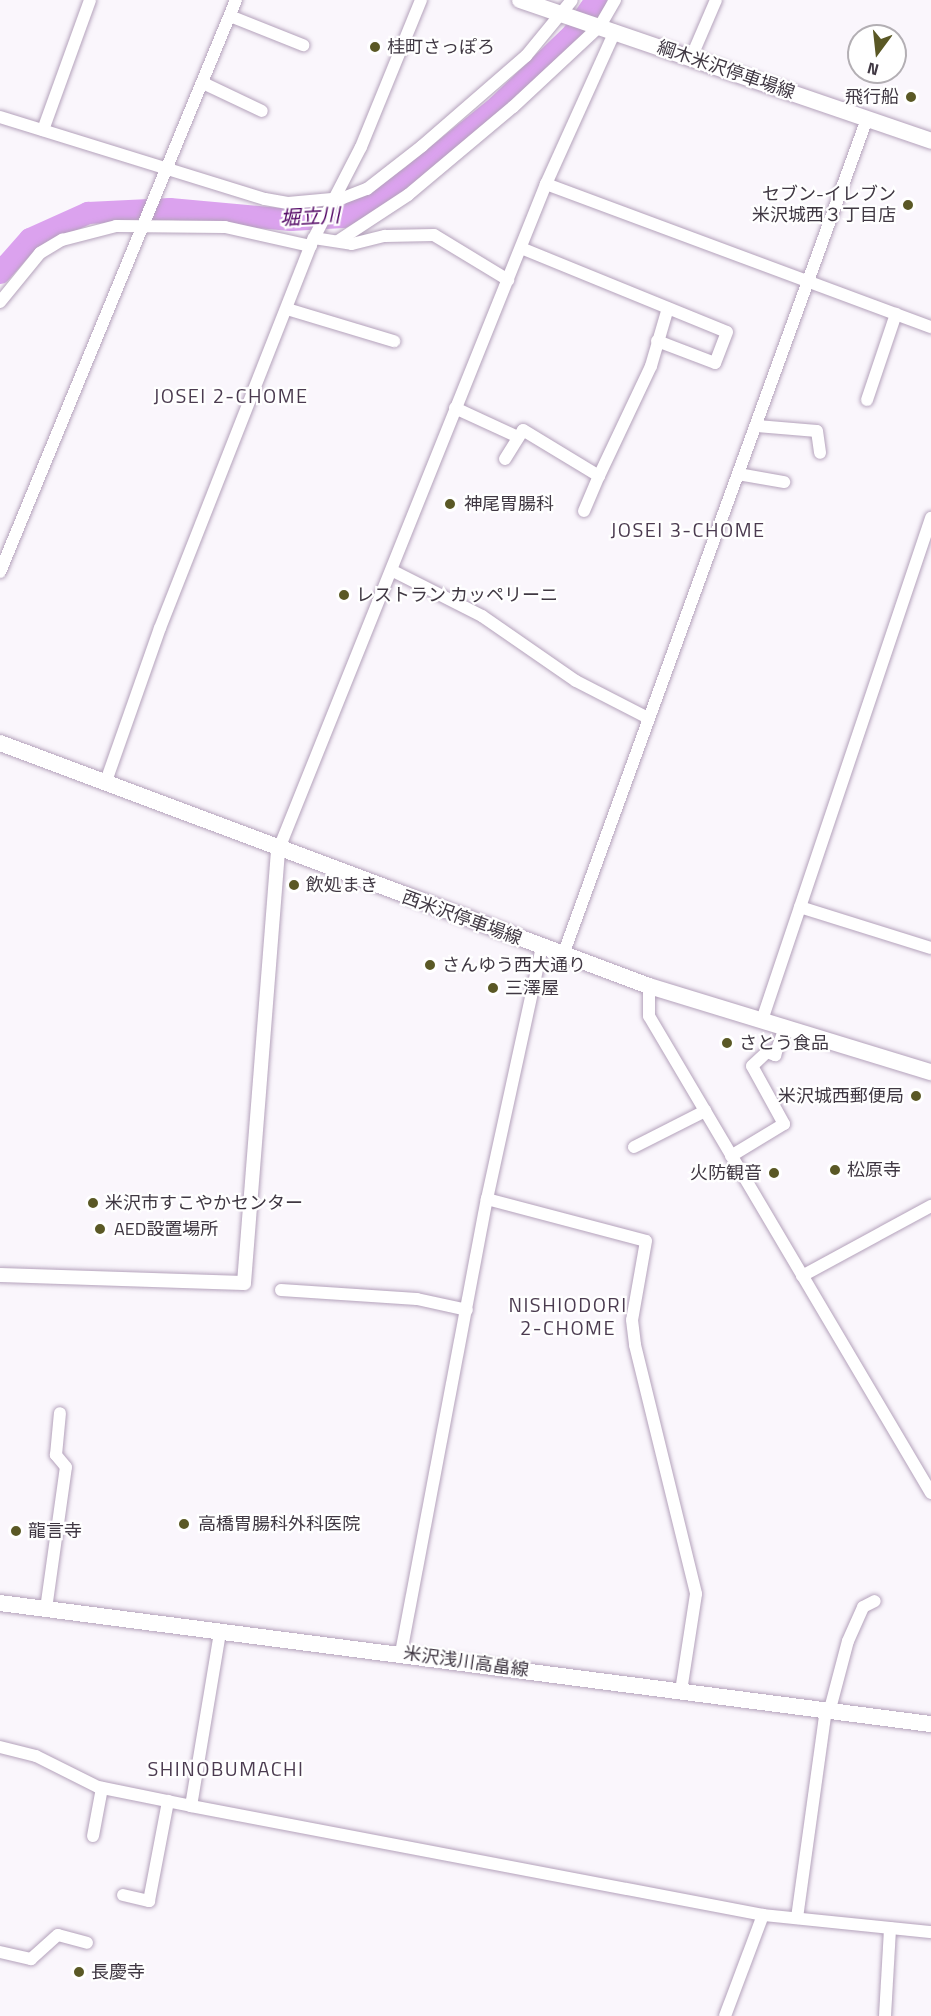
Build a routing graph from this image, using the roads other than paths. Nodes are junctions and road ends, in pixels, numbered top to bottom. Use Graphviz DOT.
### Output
graph roads {
  1 [pos="90,0"];
  2 [pos="236,0"];
  3 [pos="421,0"];
  4 [pos="520,0"];
  5 [pos="615,0"];
  6 [pos="716,0"];
  7 [pos="568,10"];
  8 [pos="230,16"];
  9 [pos="603,27"];
  10 [pos="303,45"];
  11 [pos="691,58"];
  12 [pos="203,83"];
  13 [pos="262,111"];
  14 [pos="0,117"];
  15 [pos="867,119"];
  16 [pos="43,130"];
  17 [pos="931,141"];
  18 [pos="165,168"];
  19 [pos="546,184"];
  20 [pos="332,198"];
  21 [pos="141,224"];
  22 [pos="314,239"];
  23 [pos="338,241"];
  24 [pos="521,248"];
  25 [pos="508,280"];
  26 [pos="807,283"];
  27 [pos="0,302"];
  28 [pos="668,308"];
  29 [pos="287,309"];
  30 [pos="896,314"];
  31 [pos="931,327"];
  32 [pos="394,341"];
  33 [pos="657,341"];
  34 [pos="867,400"];
  35 [pos="455,408"];
  36 [pos="757,426"];
  37 [pos="518,438"];
  38 [pos="820,453"];
  39 [pos="504,459"];
  40 [pos="738,474"];
  41 [pos="599,476"];
  42 [pos="783,482"];
  43 [pos="584,511"];
  44 [pos="930,524"];
  45 [pos="393,571"];
  46 [pos="0,572"];
  47 [pos="648,718"];
  48 [pos="0,743"];
  49 [pos="105,784"];
  50 [pos="278,851"];
  51 [pos="800,907"];
  52 [pos="542,947"];
  53 [pos="931,948"];
  54 [pos="563,955"];
  55 [pos="649,987"];
  56 [pos="762,1020"];
  57 [pos="785,1027"];
  58 [pos="931,1072"];
  59 [pos="705,1112"];
  60 [pos="634,1147"];
  61 [pos="731,1156"];
  62 [pos="487,1199"];
  63 [pos="931,1206"];
  64 [pos="0,1275"];
  65 [pos="802,1275"];
  66 [pos="280,1290"];
  67 [pos="467,1310"];
  68 [pos="60,1413"];
  69 [pos="931,1492"];
  70 [pos="875,1601"];
  71 [pos="0,1603"];
  72 [pos="46,1609"];
  73 [pos="220,1632"];
  74 [pos="401,1653"];
  75 [pos="681,1691"];
  76 [pos="828,1709"];
  77 [pos="931,1724"];
  78 [pos="0,1748"];
  79 [pos="102,1788"];
  80 [pos="168,1801"];
  81 [pos="191,1806"];
  82 [pos="93,1836"];
  83 [pos="123,1895"];
  84 [pos="763,1915"];
  85 [pos="797,1918"];
  86 [pos="890,1928"];
  87 [pos="931,1932"];
  88 [pos="87,1943"];
  89 [pos="0,1952"];
  90 [pos="726,2016"];
  91 [pos="885,2016"];
  1 -- 16 [label="street"];
  2 -- 8 [label="street"];
  3 -- 20 [label="street"];
  4 -- 7 [label="main road, 綱木米沢停車場線"];
  5 -- 9 [label="street"];
  6 -- 11 [label="street"];
  7 -- 9 [label="main road, 綱木米沢停車場線"];
  7 -- 20 [label="street"];
  8 -- 10 [label="street"];
  8 -- 12 [label="street"];
  9 -- 11 [label="main road, 綱木米沢停車場線"];
  9 -- 19 [label="street"];
  9 -- 23 [label="street"];
  11 -- 15 [label="main road, 綱木米沢停車場線"];
  12 -- 13 [label="street"];
  12 -- 18 [label="street"];
  14 -- 16 [label="street"];
  15 -- 17 [label="main road, 綱木米沢停車場線"];
  15 -- 26 [label="street"];
  16 -- 18 [label="street"];
  18 -- 20 [label="street"];
  18 -- 21 [label="street"];
  19 -- 24 [label="street"];
  19 -- 26 [label="street"];
  20 -- 22 [label="street"];
  21 -- 22 [label="street"];
  21 -- 27 [label="street"];
  21 -- 46 [label="street"];
  22 -- 23 [label="street"];
  22 -- 29 [label="street"];
  23 -- 25 [label="street"];
  24 -- 25 [label="street"];
  24 -- 28 [label="street"];
  25 -- 35 [label="street"];
  26 -- 30 [label="street"];
  26 -- 36 [label="street"];
  28 -- 33 [label="street"];
  28 -- 33 [label="street"];
  29 -- 32 [label="street"];
  29 -- 49 [label="street"];
  30 -- 31 [label="street"];
  30 -- 34 [label="street"];
  33 -- 41 [label="street"];
  35 -- 37 [label="street"];
  35 -- 45 [label="street"];
  36 -- 38 [label="street"];
  36 -- 40 [label="street"];
  37 -- 39 [label="street"];
  37 -- 41 [label="street"];
  40 -- 42 [label="street"];
  40 -- 47 [label="street"];
  41 -- 43 [label="street"];
  44 -- 51 [label="street"];
  45 -- 47 [label="street"];
  45 -- 50 [label="street"];
  47 -- 54 [label="street"];
  48 -- 49 [label="main road, 西米沢停車場線"];
  49 -- 50 [label="main road, 西米沢停車場線"];
  50 -- 52 [label="main road, 西米沢停車場線"];
  50 -- 64 [label="street"];
  51 -- 53 [label="street"];
  51 -- 56 [label="street"];
  52 -- 54 [label="main road, 西米沢停車場線"];
  52 -- 62 [label="street"];
  54 -- 55 [label="main road, 西米沢停車場線"];
  55 -- 56 [label="main road, 西米沢停車場線"];
  55 -- 59 [label="street"];
  56 -- 57 [label="main road, 西米沢停車場線"];
  57 -- 58 [label="main road, 西米沢停車場線"];
  57 -- 61 [label="street"];
  59 -- 60 [label="street"];
  59 -- 61 [label="street"];
  61 -- 65 [label="street"];
  62 -- 67 [label="street"];
  62 -- 75 [label="street"];
  63 -- 65 [label="street"];
  65 -- 69 [label="street"];
  66 -- 67 [label="street"];
  67 -- 74 [label="street"];
  68 -- 72 [label="street"];
  70 -- 76 [label="street"];
  71 -- 72 [label="main road, 米沢浅川高畠線"];
  72 -- 73 [label="main road, 米沢浅川高畠線"];
  73 -- 74 [label="main road, 米沢浅川高畠線"];
  73 -- 81 [label="street"];
  74 -- 75 [label="main road, 米沢浅川高畠線"];
  75 -- 76 [label="main road, 米沢浅川高畠線"];
  76 -- 77 [label="main road, 米沢浅川高畠線"];
  76 -- 85 [label="street"];
  78 -- 79 [label="street"];
  79 -- 80 [label="street"];
  79 -- 82 [label="street"];
  80 -- 81 [label="street"];
  80 -- 83 [label="street"];
  81 -- 84 [label="street"];
  84 -- 85 [label="street"];
  84 -- 90 [label="street"];
  85 -- 86 [label="street"];
  86 -- 87 [label="street"];
  86 -- 91 [label="street"];
  88 -- 89 [label="street"];
}
